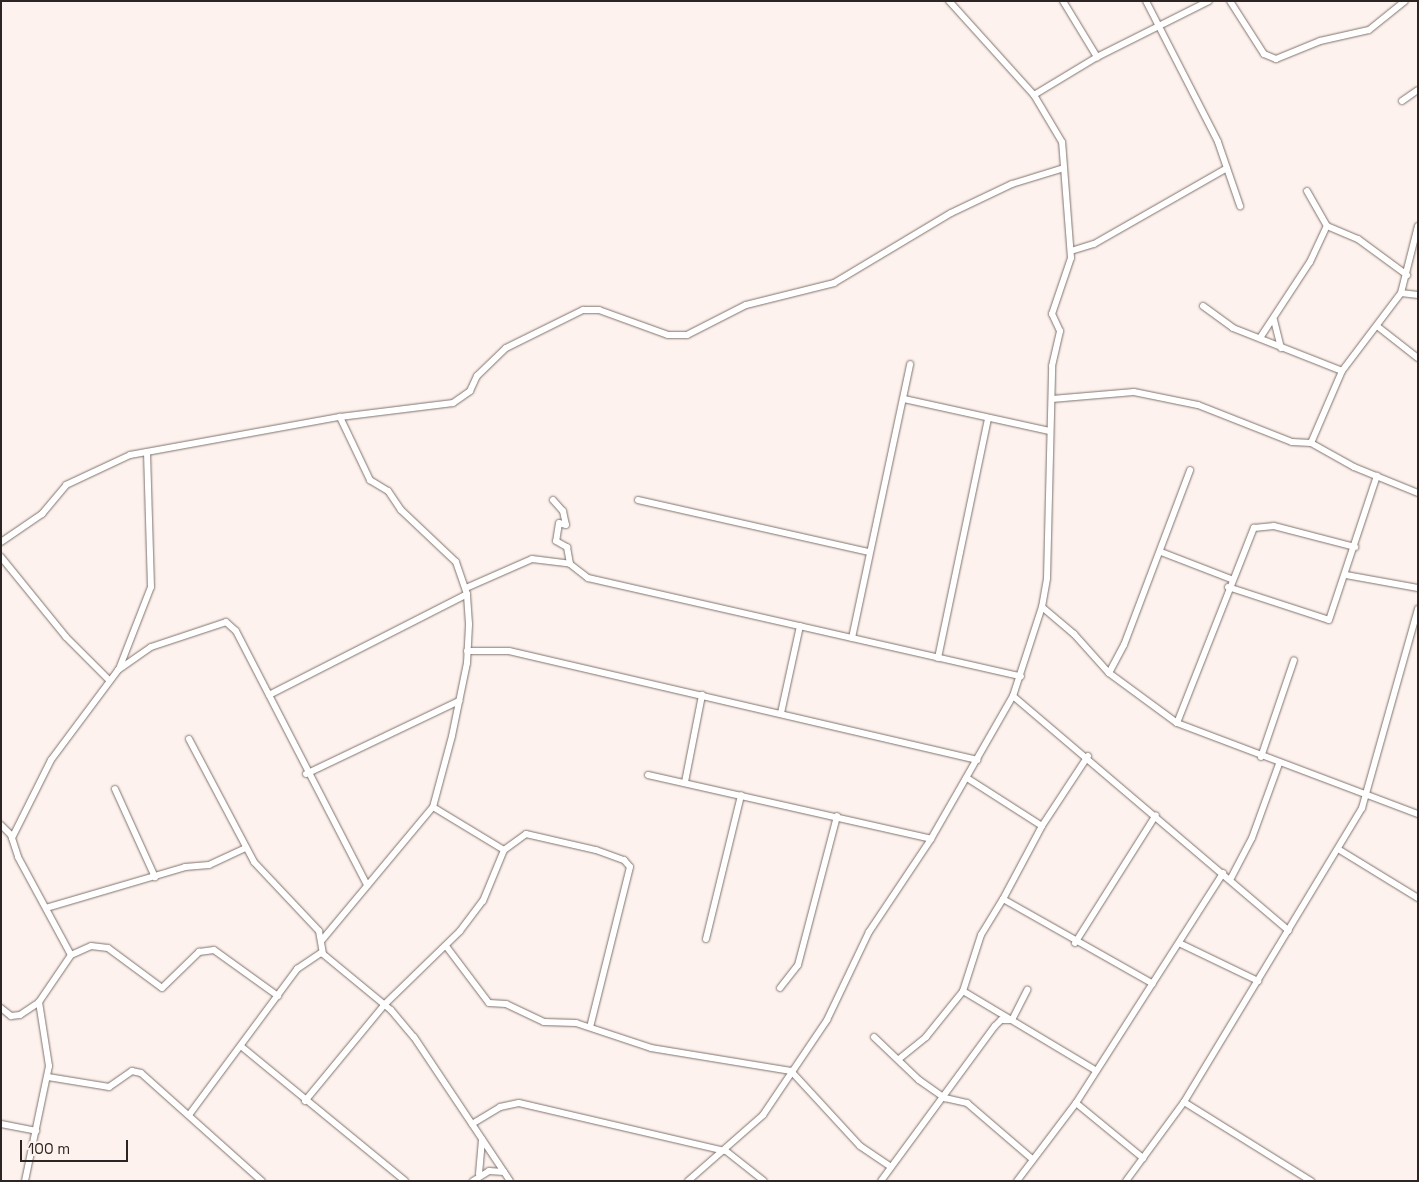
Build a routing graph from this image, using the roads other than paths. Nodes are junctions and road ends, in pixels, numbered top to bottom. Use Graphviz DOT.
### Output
graph roads {
  1 [pos="949,1"];
  2 [pos="1063,1"];
  3 [pos="1146,1"];
  4 [pos="1209,1"];
  5 [pos="1230,1"];
  6 [pos="1405,1"];
  7 [pos="1158,26"];
  8 [pos="1097,57"];
  9 [pos="1418,90"];
  10 [pos="1034,95"];
  11 [pos="1402,101"];
  12 [pos="1064,168"];
  13 [pos="1227,168"];
  14 [pos="1307,192"];
  15 [pos="1240,206"];
  16 [pos="1327,226"];
  17 [pos="1418,226"];
  18 [pos="1071,251"];
  19 [pos="1407,275"];
  20 [pos="1401,293"];
  21 [pos="1418,295"];
  22 [pos="1202,306"];
  23 [pos="1274,320"];
  24 [pos="1377,326"];
  25 [pos="1260,338"];
  26 [pos="1281,348"];
  27 [pos="1418,358"];
  28 [pos="910,364"];
  29 [pos="1342,371"];
  30 [pos="904,399"];
  31 [pos="1052,399"];
  32 [pos="340,417"];
  33 [pos="988,418"];
  34 [pos="1050,431"];
  35 [pos="1310,443"];
  36 [pos="147,452"];
  37 [pos="1190,470"];
  38 [pos="1377,476"];
  39 [pos="1418,493"];
  40 [pos="553,500"];
  41 [pos="638,500"];
  42 [pos="1,542"];
  43 [pos="1355,547"];
  44 [pos="868,552"];
  45 [pos="1161,552"];
  46 [pos="1,557"];
  47 [pos="570,564"];
  48 [pos="1346,575"];
  49 [pos="1231,579"];
  50 [pos="1228,587"];
  51 [pos="1418,588"];
  52 [pos="466,591"];
  53 [pos="1042,607"];
  54 [pos="1418,609"];
  55 [pos="800,626"];
  56 [pos="852,638"];
  57 [pos="467,651"];
  58 [pos="938,658"];
  59 [pos="1294,660"];
  60 [pos="118,670"];
  61 [pos="1109,673"];
  62 [pos="1021,676"];
  63 [pos="109,680"];
  64 [pos="270,695"];
  65 [pos="702,695"];
  66 [pos="1013,696"];
  67 [pos="459,701"];
  68 [pos="781,714"];
  69 [pos="1177,722"];
  70 [pos="188,739"];
  71 [pos="1088,756"];
  72 [pos="1260,757"];
  73 [pos="977,760"];
  74 [pos="1279,764"];
  75 [pos="306,774"];
  76 [pos="648,775"];
  77 [pos="967,778"];
  78 [pos="685,782"];
  79 [pos="115,789"];
  80 [pos="741,795"];
  81 [pos="1366,796"];
  82 [pos="432,807"];
  83 [pos="1418,814"];
  84 [pos="837,816"];
  85 [pos="1156,816"];
  86 [pos="1,825"];
  87 [pos="1042,826"];
  88 [pos="12,838"];
  89 [pos="931,839"];
  90 [pos="245,848"];
  91 [pos="1338,849"];
  92 [pos="504,850"];
  93 [pos="1223,873"];
  94 [pos="155,877"];
  95 [pos="1230,880"];
  96 [pos="367,885"];
  97 [pos="1418,898"];
  98 [pos="1003,899"];
  99 [pos="46,908"];
  100 [pos="1289,931"];
  101 [pos="706,939"];
  102 [pos="322,940"];
  103 [pos="1076,942"];
  104 [pos="1179,943"];
  105 [pos="446,946"];
  106 [pos="322,952"];
  107 [pos="71,955"];
  108 [pos="1258,981"];
  109 [pos="1153,984"];
  110 [pos="780,988"];
  111 [pos="1028,990"];
  112 [pos="963,991"];
  113 [pos="278,996"];
  114 [pos="39,1002"];
  115 [pos="384,1005"];
  116 [pos="1,1008"];
  117 [pos="1012,1020"];
  118 [pos="590,1027"];
  119 [pos="874,1037"];
  120 [pos="242,1047"];
  121 [pos="899,1059"];
  122 [pos="1094,1070"];
  123 [pos="791,1071"];
  124 [pos="48,1077"];
  125 [pos="945,1098"];
  126 [pos="305,1101"];
  127 [pos="1184,1102"];
  128 [pos="1076,1103"];
  129 [pos="189,1115"];
  130 [pos="1,1124"];
  131 [pos="472,1124"];
  132 [pos="36,1132"];
  133 [pos="482,1139"];
  134 [pos="726,1151"];
  135 [pos="1143,1158"];
  136 [pos="1032,1159"];
  137 [pos="891,1167"];
  138 [pos="504,1172"];
  139 [pos="479,1174"];
  140 [pos="25,1181"];
  141 [pos="262,1181"];
  142 [pos="405,1181"];
  143 [pos="473,1181"];
  144 [pos="510,1181"];
  145 [pos="688,1181"];
  146 [pos="764,1181"];
  147 [pos="880,1181"];
  148 [pos="1017,1181"];
  149 [pos="1126,1181"];
  150 [pos="1311,1181"];
  1 -- 10 [label="street"];
  2 -- 8 [label="street"];
  3 -- 7 [label="street"];
  4 -- 7 [label="street"];
  5 -- 6 [label="street"];
  7 -- 8 [label="street"];
  7 -- 13 [label="street"];
  8 -- 10 [label="street"];
  9 -- 11 [label="street"];
  10 -- 12 [label="street"];
  12 -- 18 [label="street"];
  12 -- 32 [label="street"];
  13 -- 15 [label="street"];
  13 -- 18 [label="street"];
  14 -- 16 [label="street"];
  16 -- 19 [label="street"];
  16 -- 23 [label="street"];
  17 -- 19 [label="street"];
  18 -- 31 [label="street"];
  19 -- 20 [label="street"];
  20 -- 21 [label="street"];
  20 -- 24 [label="street"];
  22 -- 25 [label="street"];
  23 -- 25 [label="street"];
  23 -- 26 [label="street"];
  24 -- 27 [label="street"];
  24 -- 29 [label="street"];
  25 -- 26 [label="street"];
  26 -- 29 [label="street"];
  28 -- 30 [label="street"];
  29 -- 35 [label="street"];
  30 -- 33 [label="street"];
  30 -- 44 [label="street"];
  31 -- 34 [label="street"];
  31 -- 35 [label="street"];
  32 -- 36 [label="street"];
  32 -- 52 [label="street"];
  33 -- 34 [label="street"];
  33 -- 58 [label="street"];
  34 -- 53 [label="street"];
  35 -- 38 [label="street"];
  36 -- 42 [label="street"];
  36 -- 60 [label="street"];
  37 -- 45 [label="street"];
  38 -- 39 [label="street"];
  38 -- 43 [label="street"];
  40 -- 47 [label="street"];
  41 -- 44 [label="street"];
  43 -- 48 [label="street"];
  43 -- 49 [label="street"];
  44 -- 56 [label="street"];
  45 -- 49 [label="street"];
  45 -- 61 [label="street"];
  46 -- 63 [label="street"];
  47 -- 52 [label="street"];
  47 -- 55 [label="street"];
  48 -- 50 [label="street"];
  48 -- 51 [label="street"];
  49 -- 50 [label="street"];
  50 -- 69 [label="street"];
  52 -- 57 [label="street"];
  52 -- 64 [label="street"];
  53 -- 61 [label="street"];
  53 -- 62 [label="street"];
  54 -- 81 [label="street"];
  55 -- 56 [label="street"];
  55 -- 68 [label="street"];
  56 -- 58 [label="street"];
  57 -- 65 [label="street"];
  57 -- 67 [label="street"];
  58 -- 62 [label="street"];
  59 -- 72 [label="street"];
  60 -- 63 [label="street"];
  60 -- 64 [label="street"];
  61 -- 69 [label="street"];
  62 -- 66 [label="street"];
  63 -- 88 [label="street"];
  64 -- 75 [label="street"];
  65 -- 68 [label="street"];
  65 -- 78 [label="street"];
  66 -- 71 [label="street"];
  66 -- 73 [label="street"];
  67 -- 75 [label="street"];
  67 -- 82 [label="street"];
  68 -- 73 [label="street"];
  69 -- 72 [label="street"];
  70 -- 90 [label="street"];
  71 -- 85 [label="street"];
  71 -- 87 [label="street"];
  72 -- 74 [label="street"];
  73 -- 77 [label="street"];
  74 -- 81 [label="street"];
  74 -- 95 [label="street"];
  75 -- 96 [label="street"];
  76 -- 78 [label="street"];
  77 -- 87 [label="street"];
  77 -- 89 [label="street"];
  78 -- 80 [label="street"];
  79 -- 94 [label="street"];
  80 -- 84 [label="street"];
  80 -- 101 [label="street"];
  81 -- 83 [label="street"];
  81 -- 91 [label="street"];
  82 -- 92 [label="street"];
  82 -- 96 [label="street"];
  84 -- 89 [label="street"];
  84 -- 110 [label="street"];
  85 -- 93 [label="street"];
  85 -- 103 [label="street"];
  86 -- 88 [label="street"];
  87 -- 98 [label="street"];
  88 -- 99 [label="street"];
  89 -- 123 [label="street"];
  90 -- 94 [label="street"];
  90 -- 102 [label="street"];
  91 -- 97 [label="street"];
  91 -- 100 [label="street"];
  92 -- 105 [label="street"];
  92 -- 118 [label="street"];
  93 -- 95 [label="street"];
  93 -- 104 [label="street"];
  94 -- 99 [label="street"];
  95 -- 100 [label="street"];
  96 -- 102 [label="street"];
  98 -- 103 [label="street"];
  98 -- 112 [label="street"];
  99 -- 107 [label="street"];
  100 -- 108 [label="street"];
  102 -- 106 [label="street"];
  103 -- 109 [label="street"];
  104 -- 108 [label="street"];
  104 -- 109 [label="street"];
  105 -- 115 [label="street"];
  105 -- 118 [label="street"];
  106 -- 113 [label="street"];
  106 -- 115 [label="street"];
  107 -- 113 [label="street"];
  107 -- 114 [label="street"];
  108 -- 127 [label="street"];
  109 -- 122 [label="street"];
  111 -- 117 [label="street"];
  112 -- 117 [label="street"];
  112 -- 121 [label="street"];
  113 -- 120 [label="street"];
  114 -- 116 [label="street"];
  114 -- 124 [label="street"];
  115 -- 126 [label="street"];
  115 -- 131 [label="street"];
  117 -- 122 [label="street"];
  117 -- 125 [label="street"];
  118 -- 123 [label="street"];
  119 -- 121 [label="street"];
  120 -- 126 [label="street"];
  120 -- 129 [label="street"];
  121 -- 125 [label="street"];
  122 -- 128 [label="street"];
  123 -- 134 [label="street"];
  123 -- 137 [label="street"];
  124 -- 129 [label="street"];
  124 -- 132 [label="street"];
  125 -- 136 [label="street"];
  125 -- 137 [label="street"];
  126 -- 142 [label="street"];
  127 -- 135 [label="street"];
  127 -- 150 [label="street"];
  128 -- 135 [label="street"];
  128 -- 136 [label="street"];
  129 -- 141 [label="street"];
  130 -- 132 [label="street"];
  131 -- 133 [label="street"];
  131 -- 134 [label="street"];
  132 -- 140 [label="street"];
  133 -- 138 [label="street"];
  133 -- 139 [label="street"];
  134 -- 145 [label="street"];
  134 -- 146 [label="street"];
  135 -- 149 [label="street"];
  136 -- 148 [label="street"];
  137 -- 147 [label="street"];
  138 -- 139 [label="street"];
  138 -- 144 [label="street"];
  139 -- 143 [label="street"];
}
